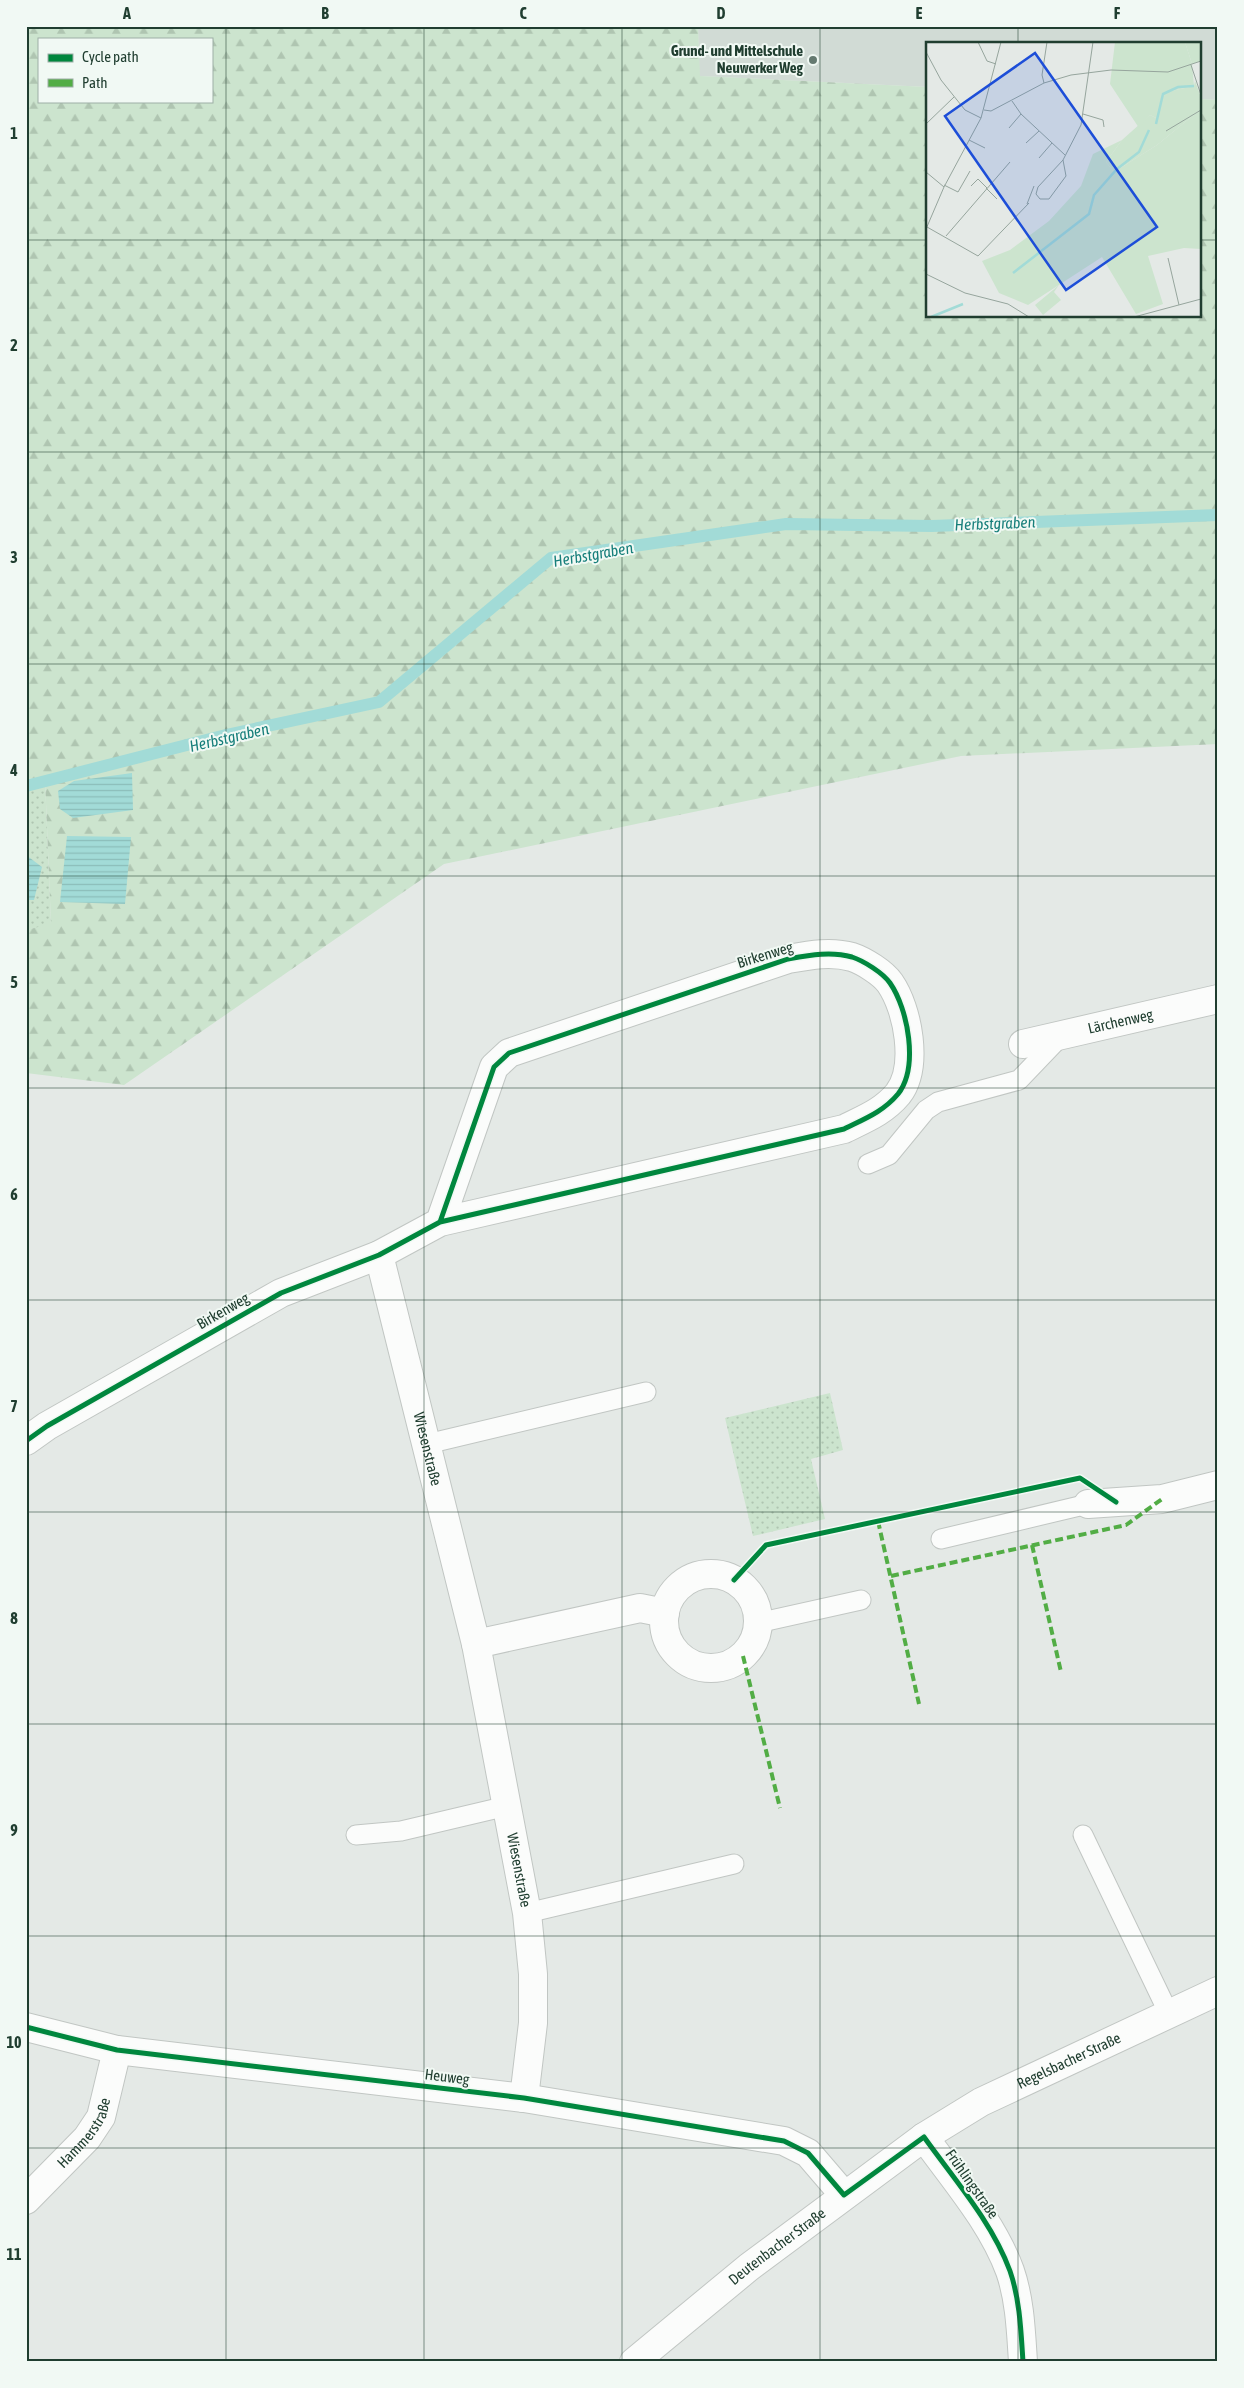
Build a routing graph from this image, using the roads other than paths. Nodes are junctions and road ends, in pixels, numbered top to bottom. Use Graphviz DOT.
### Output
graph roads {
  1 [pos="1218,999"];
  2 [pos="1064,1034"];
  3 [pos="1023,1044"];
  4 [pos="868,1164"];
  5 [pos="440,1222"];
  6 [pos="380,1255"];
  7 [pos="646,1392"];
  8 [pos="26,1441"];
  9 [pos="427,1444"];
  10 [pos="1218,1485"];
  11 [pos="1088,1504"];
  12 [pos="940,1539"];
  13 [pos="861,1600"];
  14 [pos="665,1614"];
  15 [pos="758,1623"];
  16 [pos="476,1644"];
  17 [pos="507,1806"];
  18 [pos="356,1835"];
  19 [pos="1083,1835"];
  20 [pos="734,1864"];
  21 [pos="528,1913"];
  22 [pos="1218,1991"];
  23 [pos="1169,2014"];
  24 [pos="26,2027"];
  25 [pos="117,2050"];
  26 [pos="524,2098"];
  27 [pos="924,2137"];
  28 [pos="844,2195"];
  29 [pos="26,2200"];
  30 [pos="634,2362"];
  31 [pos="1023,2362"];
  1 -- 2 [label="street, Lärchenweg"];
  2 -- 3 [label="street, Lärchenweg"];
  2 -- 4 [label="lane"];
  5 -- 5 [label="street, Birkenweg"];
  5 -- 6 [label="street, Birkenweg"];
  6 -- 8 [label="street, Birkenweg"];
  6 -- 9 [label="street, Wiesenstraße"];
  7 -- 9 [label="lane"];
  9 -- 16 [label="street, Wiesenstraße"];
  10 -- 11 [label="street"];
  11 -- 12 [label="lane"];
  13 -- 15 [label="lane"];
  14 -- 15 [label="street"];
  14 -- 15 [label="street"];
  14 -- 16 [label="street"];
  16 -- 17 [label="street, Wiesenstraße"];
  17 -- 18 [label="lane"];
  17 -- 21 [label="street, Wiesenstraße"];
  19 -- 23 [label="lane"];
  20 -- 21 [label="lane"];
  21 -- 26 [label="street, Wiesenstraße"];
  22 -- 23 [label="street, Regelsbacher Straße"];
  23 -- 27 [label="street, Regelsbacher Straße"];
  24 -- 25 [label="street, Heuweg"];
  25 -- 26 [label="street, Heuweg"];
  25 -- 29 [label="street, Hammerstraße"];
  26 -- 28 [label="street, Heuweg"];
  27 -- 28 [label="street, Deutenbacher Straße"];
  27 -- 31 [label="street, Frühlingstraße"];
  28 -- 30 [label="street, Deutenbacher Straße"];
}
